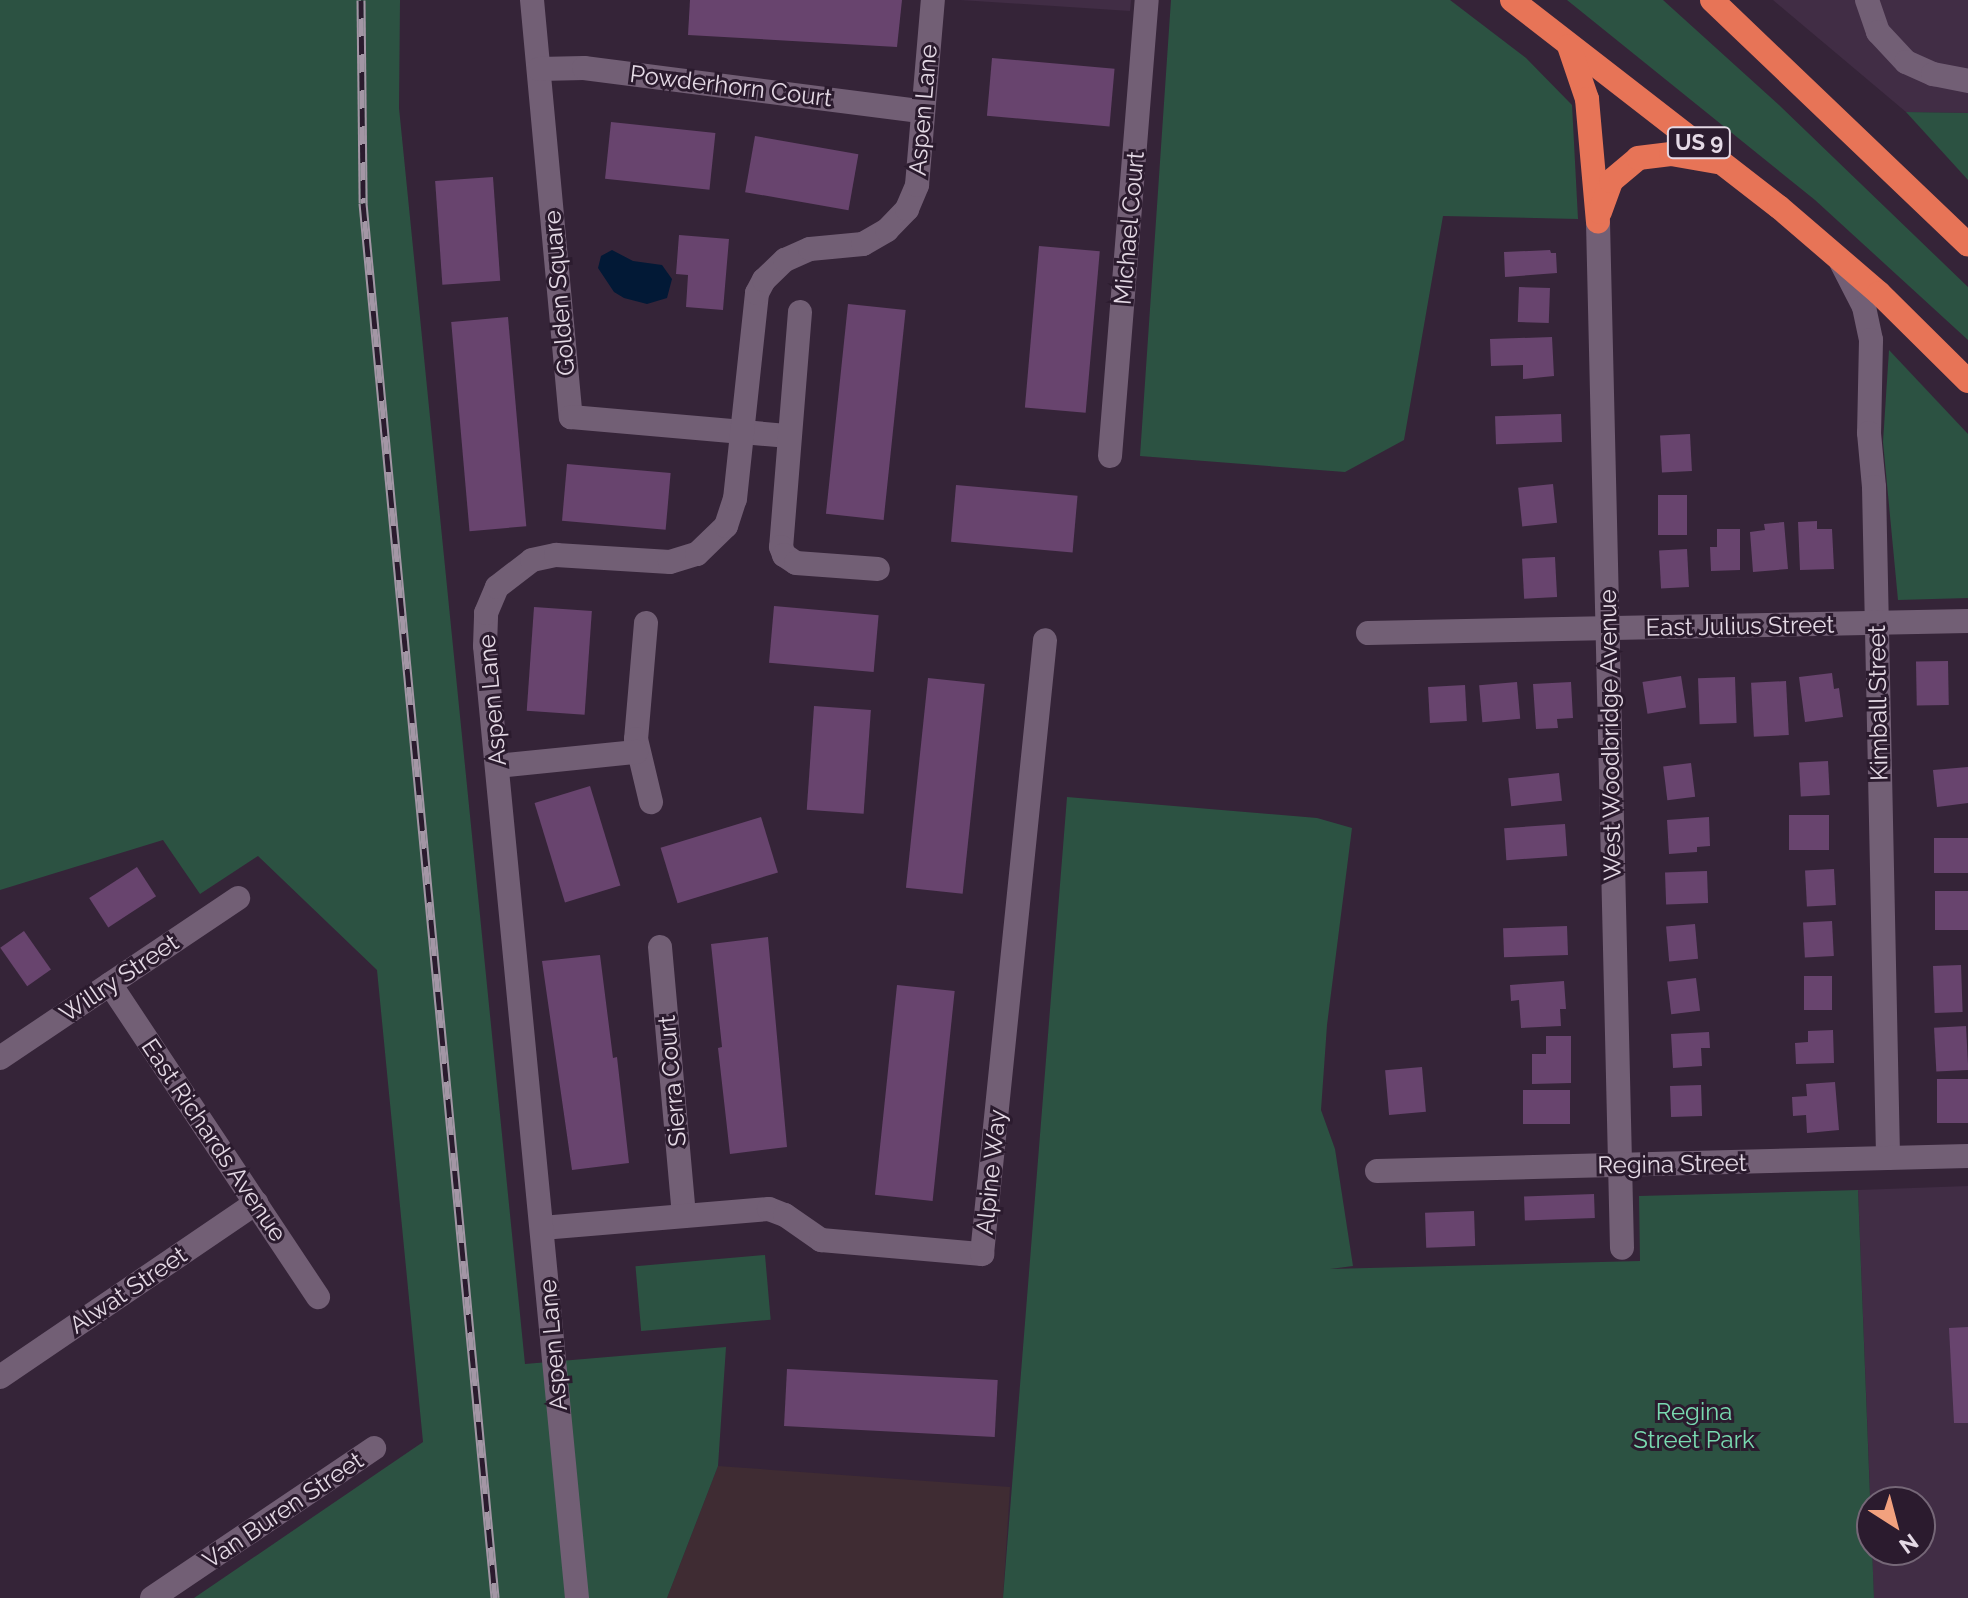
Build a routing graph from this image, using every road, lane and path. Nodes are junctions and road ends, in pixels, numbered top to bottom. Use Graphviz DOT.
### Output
graph roads {
  1 [pos="532,0"];
  2 [pos="933,0"];
  3 [pos="1147,0"];
  4 [pos="1512,0"];
  5 [pos="1712,0"];
  6 [pos="1867,0"];
  7 [pos="1569,46"];
  8 [pos="539,69"];
  9 [pos="1968,81"];
  10 [pos="922,111"];
  11 [pos="1726,164"];
  12 [pos="1598,222"];
  13 [pos="1968,245"];
  14 [pos="1838,256"];
  15 [pos="800,312"];
  16 [pos="1968,381"];
  17 [pos="741,431"];
  18 [pos="789,436"];
  19 [pos="1110,456"];
  20 [pos="878,569"];
  21 [pos="1968,621"];
  22 [pos="646,623"];
  23 [pos="1876,623"];
  24 [pos="1608,628"];
  25 [pos="1368,633"];
  26 [pos="1045,640"];
  27 [pos="636,752"];
  28 [pos="497,766"];
  29 [pos="651,802"];
  30 [pos="238,898"];
  31 [pos="660,947"];
  32 [pos="110,984"];
  33 [pos="0,1058"];
  34 [pos="1968,1156"];
  35 [pos="1888,1158"];
  36 [pos="1620,1165"];
  37 [pos="1377,1171"];
  38 [pos="256,1203"];
  39 [pos="684,1216"];
  40 [pos="542,1228"];
  41 [pos="1622,1248"];
  42 [pos="318,1297"];
  43 [pos="0,1377"];
  44 [pos="374,1448"];
  45 [pos="152,1598"];
  46 [pos="577,1598"];
  1 -- 8 [label="street, Golden Square"];
  2 -- 10 [label="street, Aspen Lane"];
  3 -- 19 [label="street, Michael Court"];
  4 -- 7 [label="highway, US 9"];
  5 -- 13 [label="highway"];
  6 -- 9 [label="street"];
  7 -- 11 [label="highway, US 9"];
  7 -- 12 [label="highway"];
  8 -- 10 [label="street, Powderhorn Court"];
  8 -- 17 [label="street, Golden Square"];
  10 -- 17 [label="street, Aspen Lane"];
  11 -- 12 [label="highway"];
  11 -- 14 [label="highway, US 9"];
  12 -- 24 [label="street, West Woodbridge Avenue"];
  14 -- 16 [label="highway, US 9"];
  14 -- 23 [label="street, Kimball Street"];
  15 -- 18 [label="street"];
  17 -- 18 [label="street"];
  17 -- 28 [label="street, Aspen Lane"];
  18 -- 20 [label="street"];
  21 -- 23 [label="street, East Julius Street"];
  22 -- 27 [label="street"];
  23 -- 24 [label="street, East Julius Street"];
  23 -- 35 [label="street, Kimball Street"];
  24 -- 25 [label="street, East Julius Street"];
  24 -- 36 [label="street, West Woodbridge Avenue"];
  26 -- 39 [label="street, Alpine Way"];
  27 -- 28 [label="street"];
  27 -- 29 [label="street"];
  28 -- 40 [label="street, Aspen Lane"];
  30 -- 32 [label="street, Willry Street"];
  31 -- 39 [label="street, Sierra Court"];
  32 -- 33 [label="street, Willry Street"];
  32 -- 38 [label="street, East Richards Avenue"];
  34 -- 35 [label="street, Regina Street"];
  35 -- 36 [label="street, Regina Street"];
  36 -- 37 [label="street, Regina Street"];
  36 -- 41 [label="street, West Woodbridge Avenue"];
  38 -- 42 [label="street, East Richards Avenue"];
  38 -- 43 [label="street, Alwat Street"];
  39 -- 40 [label="street, Alpine Way"];
  40 -- 46 [label="street, Aspen Lane"];
  44 -- 45 [label="street, Van Buren Street"];
}
